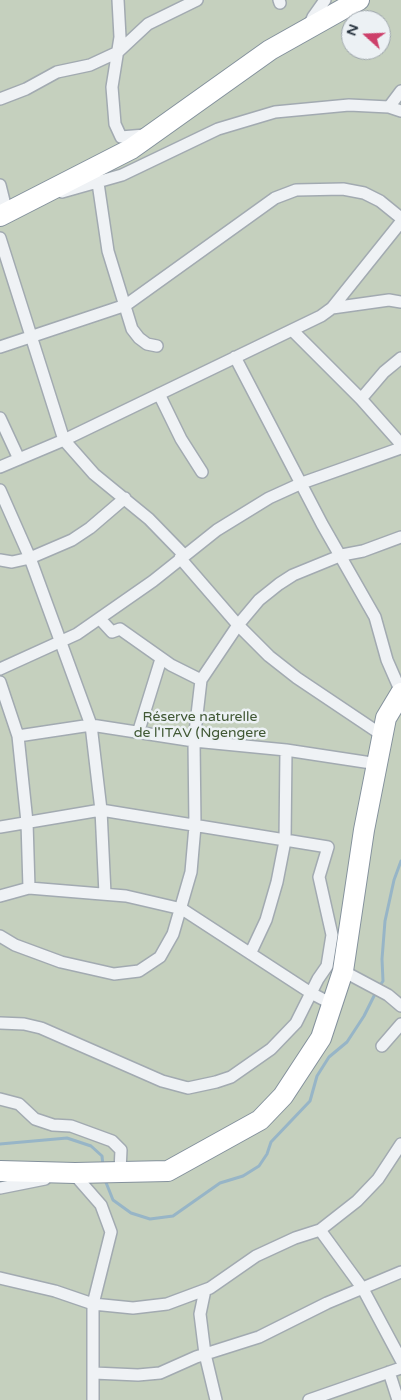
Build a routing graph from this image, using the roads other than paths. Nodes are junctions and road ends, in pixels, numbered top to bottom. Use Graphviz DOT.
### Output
graph roads {
  1 [pos="118,0"];
  2 [pos="197,0"];
  3 [pos="326,0"];
  4 [pos="359,0"];
  5 [pos="308,29"];
  6 [pos="118,52"];
  7 [pos="401,91"];
  8 [pos="0,99"];
  9 [pos="389,107"];
  10 [pos="401,111"];
  11 [pos="152,135"];
  12 [pos="98,183"];
  13 [pos="0,185"];
  14 [pos="34,199"];
  15 [pos="4,215"];
  16 [pos="401,218"];
  17 [pos="401,222"];
  18 [pos="0,238"];
  19 [pos="401,302"];
  20 [pos="126,304"];
  21 [pos="332,308"];
  22 [pos="292,330"];
  23 [pos="32,336"];
  24 [pos="157,346"];
  25 [pos="0,347"];
  26 [pos="235,357"];
  27 [pos="401,358"];
  28 [pos="159,394"];
  29 [pos="361,399"];
  30 [pos="0,418"];
  31 [pos="64,440"];
  32 [pos="401,446"];
  33 [pos="19,459"];
  34 [pos="0,467"];
  35 [pos="202,472"];
  36 [pos="302,483"];
  37 [pos="0,490"];
  38 [pos="125,498"];
  39 [pos="401,537"];
  40 [pos="342,555"];
  41 [pos="182,557"];
  42 [pos="30,558"];
  43 [pos="0,560"];
  44 [pos="100,619"];
  45 [pos="238,625"];
  46 [pos="61,642"];
  47 [pos="161,659"];
  48 [pos="0,669"];
  49 [pos="201,680"];
  50 [pos="0,682"];
  51 [pos="401,692"];
  52 [pos="90,725"];
  53 [pos="139,730"];
  54 [pos="382,735"];
  55 [pos="18,736"];
  56 [pos="194,741"];
  57 [pos="286,750"];
  58 [pos="378,764"];
  59 [pos="101,810"];
  60 [pos="26,822"];
  61 [pos="195,826"];
  62 [pos="0,827"];
  63 [pos="285,841"];
  64 [pos="29,888"];
  65 [pos="105,894"];
  66 [pos="0,896"];
  67 [pos="182,909"];
  68 [pos="0,936"];
  69 [pos="251,952"];
  70 [pos="343,971"];
  71 [pos="311,993"];
  72 [pos="332,1004"];
  73 [pos="401,1006"];
  74 [pos="0,1024"];
  75 [pos="401,1024"];
  76 [pos="382,1046"];
  77 [pos="0,1099"];
  78 [pos="399,1153"];
  79 [pos="0,1171"];
  80 [pos="117,1171"];
  81 [pos="81,1173"];
  82 [pos="0,1188"];
  83 [pos="320,1230"];
  84 [pos="401,1272"];
  85 [pos="0,1278"];
  86 [pos="363,1289"];
  87 [pos="205,1290"];
  88 [pos="93,1304"];
  89 [pos="205,1354"];
  90 [pos="401,1360"];
  91 [pos="401,1368"];
  92 [pos="388,1372"];
  93 [pos="94,1373"];
  94 [pos="93,1400"];
  95 [pos="216,1400"];
  96 [pos="310,1400"];
  97 [pos="398,1400"];
  1 -- 6 [label="street"];
  2 -- 6 [label="street"];
  3 -- 5 [label="street"];
  4 -- 5 [label="highway"];
  5 -- 11 [label="highway"];
  6 -- 8 [label="street"];
  6 -- 11 [label="street"];
  7 -- 9 [label="street"];
  9 -- 10 [label="street"];
  9 -- 12 [label="street"];
  11 -- 14 [label="highway"];
  12 -- 14 [label="street"];
  12 -- 20 [label="street"];
  13 -- 15 [label="street"];
  14 -- 15 [label="highway"];
  16 -- 20 [label="street"];
  17 -- 21 [label="street"];
  18 -- 23 [label="street"];
  19 -- 21 [label="street"];
  20 -- 23 [label="street"];
  20 -- 24 [label="street"];
  21 -- 22 [label="street"];
  22 -- 26 [label="street"];
  22 -- 29 [label="street"];
  23 -- 25 [label="street"];
  23 -- 31 [label="street"];
  26 -- 28 [label="street"];
  26 -- 36 [label="street"];
  27 -- 29 [label="street"];
  28 -- 31 [label="street"];
  28 -- 35 [label="street"];
  29 -- 32 [label="street"];
  30 -- 33 [label="street"];
  31 -- 33 [label="street"];
  31 -- 38 [label="street"];
  32 -- 36 [label="street"];
  33 -- 34 [label="street"];
  36 -- 40 [label="street"];
  36 -- 41 [label="street"];
  37 -- 42 [label="street"];
  38 -- 41 [label="street"];
  38 -- 42 [label="street"];
  39 -- 40 [label="street"];
  40 -- 45 [label="street"];
  40 -- 51 [label="street"];
  41 -- 44 [label="street"];
  41 -- 45 [label="street"];
  42 -- 43 [label="street"];
  42 -- 46 [label="street"];
  44 -- 46 [label="street"];
  44 -- 47 [label="street"];
  45 -- 49 [label="street"];
  45 -- 54 [label="street"];
  46 -- 48 [label="street"];
  46 -- 52 [label="street"];
  47 -- 49 [label="street"];
  47 -- 53 [label="street"];
  49 -- 56 [label="street"];
  50 -- 55 [label="street"];
  51 -- 54 [label="highway"];
  52 -- 53 [label="street"];
  52 -- 55 [label="street"];
  52 -- 59 [label="street"];
  53 -- 56 [label="street"];
  54 -- 58 [label="highway"];
  55 -- 60 [label="street"];
  56 -- 57 [label="street"];
  56 -- 61 [label="street"];
  57 -- 58 [label="street"];
  57 -- 63 [label="street"];
  58 -- 70 [label="highway"];
  59 -- 60 [label="street"];
  59 -- 61 [label="street"];
  59 -- 65 [label="street"];
  60 -- 62 [label="street"];
  60 -- 64 [label="street"];
  61 -- 63 [label="street"];
  61 -- 67 [label="street"];
  63 -- 69 [label="street"];
  63 -- 71 [label="street"];
  64 -- 65 [label="street"];
  64 -- 66 [label="street"];
  65 -- 67 [label="street"];
  67 -- 68 [label="street"];
  67 -- 69 [label="street"];
  69 -- 71 [label="street"];
  70 -- 72 [label="highway"];
  70 -- 73 [label="street"];
  71 -- 72 [label="street"];
  71 -- 74 [label="street"];
  72 -- 80 [label="highway"];
  75 -- 76 [label="street"];
  77 -- 80 [label="street"];
  78 -- 83 [label="street"];
  79 -- 81 [label="highway"];
  80 -- 81 [label="highway"];
  81 -- 82 [label="street"];
  81 -- 88 [label="street"];
  83 -- 86 [label="street"];
  83 -- 87 [label="street"];
  84 -- 86 [label="street"];
  85 -- 88 [label="street"];
  86 -- 89 [label="street"];
  86 -- 90 [label="street"];
  87 -- 88 [label="street"];
  87 -- 89 [label="street"];
  88 -- 93 [label="street"];
  89 -- 93 [label="street"];
  89 -- 95 [label="street"];
  91 -- 92 [label="street"];
  92 -- 96 [label="street"];
  92 -- 97 [label="street"];
  93 -- 94 [label="street"];
}
